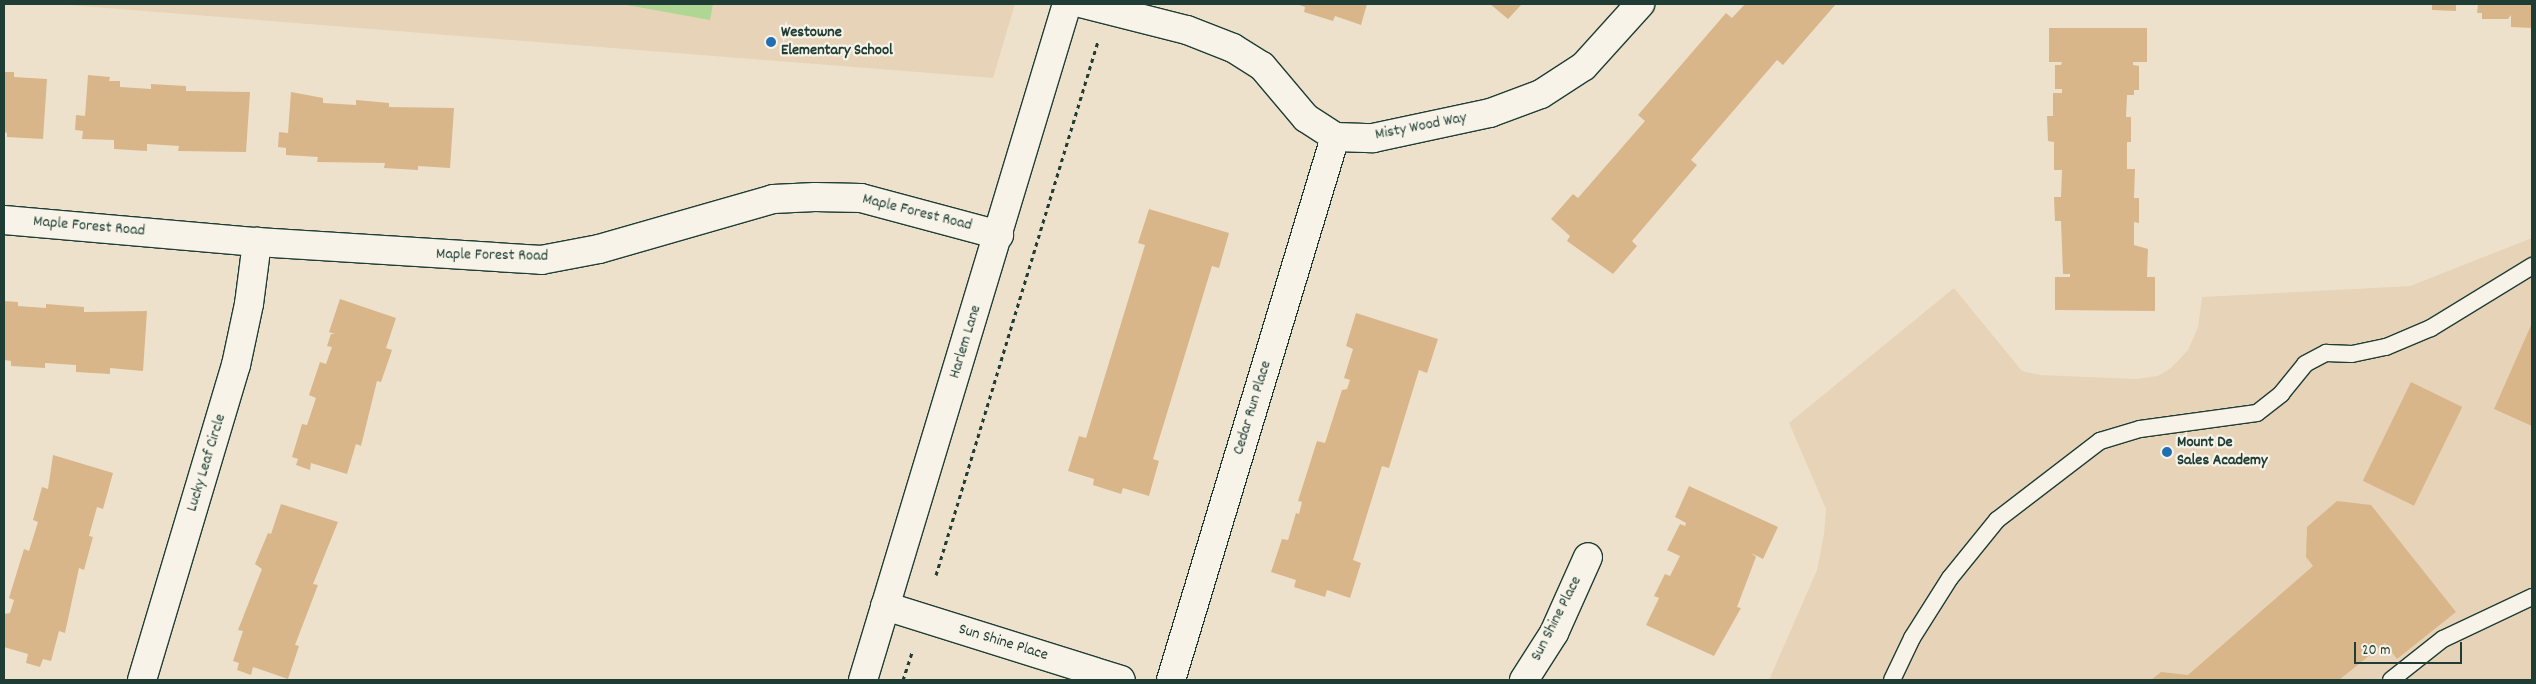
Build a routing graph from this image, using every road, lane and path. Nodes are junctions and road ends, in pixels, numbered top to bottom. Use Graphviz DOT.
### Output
graph roads {
  1 [pos="1067,4"];
  2 [pos="1084,4"];
  3 [pos="1640,4"];
  4 [pos="1098,41"];
  5 [pos="1335,137"];
  6 [pos="4,220"];
  7 [pos="999,235"];
  8 [pos="257,242"];
  9 [pos="2532,266"];
  10 [pos="1588,557"];
  11 [pos="936,575"];
  12 [pos="2532,597"];
  13 [pos="886,606"];
  14 [pos="912,652"];
  15 [pos="142,680"];
  16 [pos="863,680"];
  17 [pos="903,680"];
  18 [pos="1121,680"];
  19 [pos="1171,680"];
  20 [pos="1524,680"];
  21 [pos="1892,680"];
  22 [pos="2390,680"];
  1 -- 7 [label="street, Harlem Lane"];
  2 -- 5 [label="street"];
  3 -- 5 [label="street, Misty Wood Way"];
  4 -- 11 [label="path"];
  5 -- 19 [label="street, Cedar Run Place"];
  6 -- 8 [label="street, Maple Forest Road"];
  7 -- 8 [label="street, Maple Forest Road"];
  7 -- 13 [label="street, Harlem Lane"];
  8 -- 15 [label="street, Lucky Leaf Circle"];
  9 -- 21 [label="lane"];
  10 -- 20 [label="street, Sun Shine Place"];
  12 -- 22 [label="lane"];
  13 -- 16 [label="street, Harlem Lane"];
  13 -- 18 [label="street, Sun Shine Place"];
  14 -- 17 [label="path"];
}
